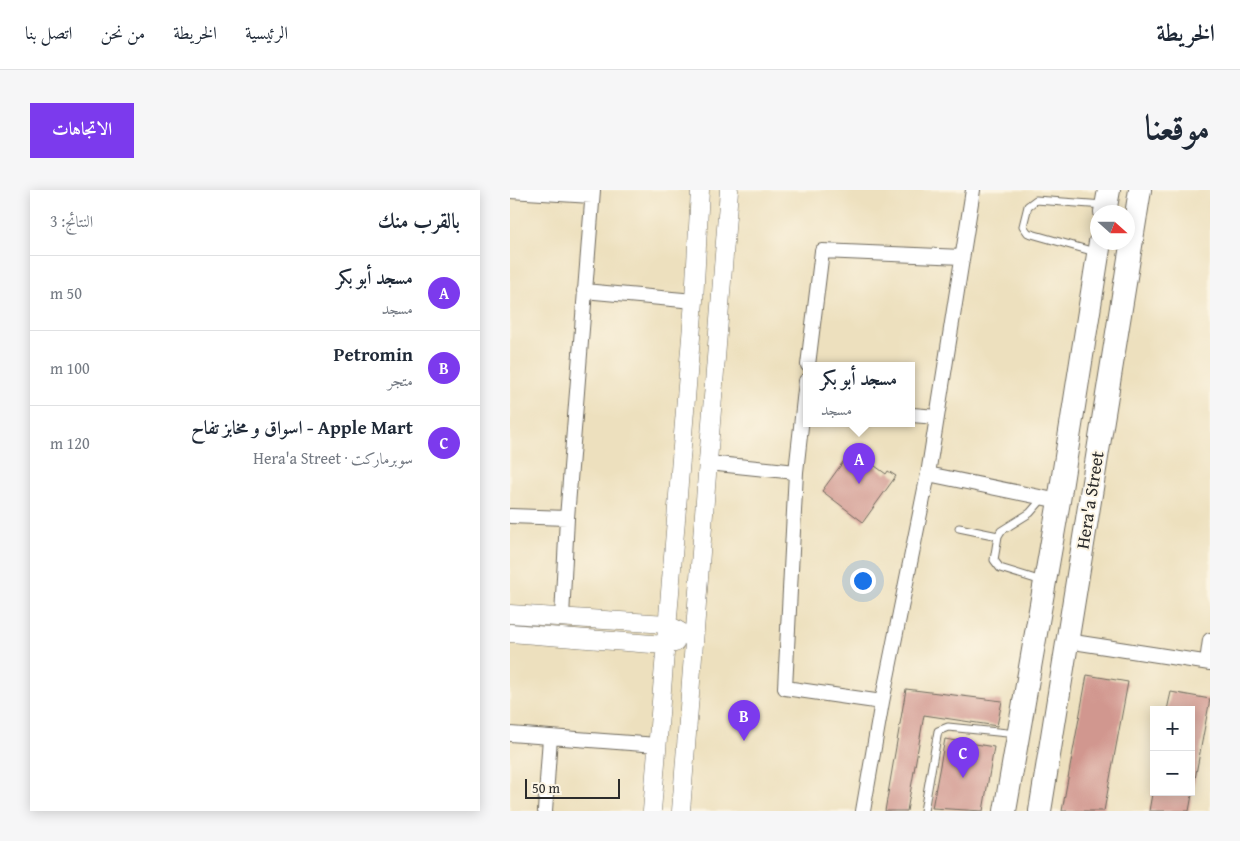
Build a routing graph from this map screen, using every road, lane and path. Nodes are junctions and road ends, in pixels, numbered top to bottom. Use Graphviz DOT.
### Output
graph roads {
  1 [pos="700,190"];
  2 [pos="730,190"];
  3 [pos="972,190"];
  4 [pos="1140,190"];
  5 [pos="510,191"];
  6 [pos="592,193"];
  7 [pos="1107,202"];
  8 [pos="1090,246"];
  9 [pos="1099,250"];
  10 [pos="962,257"];
  11 [pos="584,291"];
  12 [pos="694,301"];
  13 [pos="808,362"];
  14 [pos="803,408"];
  15 [pos="915,415"];
  16 [pos="937,417"];
  17 [pos="708,463"];
  18 [pos="796,472"];
  19 [pos="928,474"];
  20 [pos="1051,499"];
  21 [pos="510,516"];
  22 [pos="567,518"];
  23 [pos="958,528"];
  24 [pos="998,536"];
  25 [pos="1044,582"];
  26 [pos="510,614"];
  27 [pos="562,618"];
  28 [pos="667,624"];
  29 [pos="510,633"];
  30 [pos="693,639"];
  31 [pos="1210,640"];
  32 [pos="1068,641"];
  33 [pos="665,645"];
  34 [pos="1208,662"];
  35 [pos="882,702"];
  36 [pos="510,734"];
  37 [pos="1017,734"];
  38 [pos="550,737"];
  39 [pos="657,745"];
  40 [pos="545,811"];
  41 [pos="652,811"];
  42 [pos="681,811"];
  43 [pos="863,811"];
  44 [pos="924,811"];
  45 [pos="1005,811"];
  46 [pos="1040,811"];
  1 -- 12 [label="street"];
  2 -- 17 [label="street"];
  3 -- 10 [label="street"];
  4 -- 32 [label="main road, Hera'a Street"];
  5 -- 6 [label="street"];
  6 -- 11 [label="street"];
  7 -- 8 [label="lane"];
  9 -- 20 [label="main road, Hera'a Street"];
  10 -- 13 [label="street"];
  10 -- 16 [label="street"];
  11 -- 12 [label="street"];
  11 -- 22 [label="street"];
  12 -- 28 [label="street"];
  14 -- 18 [label="street"];
  15 -- 16 [label="street"];
  16 -- 19 [label="street"];
  17 -- 18 [label="street"];
  17 -- 30 [label="street"];
  18 -- 35 [label="street"];
  19 -- 20 [label="street"];
  19 -- 35 [label="street"];
  20 -- 24 [label="lane"];
  20 -- 25 [label="main road, Hera'a Street"];
  21 -- 22 [label="street"];
  22 -- 27 [label="street"];
  23 -- 24 [label="lane"];
  24 -- 25 [label="lane"];
  25 -- 37 [label="main road, Hera'a Street"];
  26 -- 27 [label="street"];
  27 -- 28 [label="street"];
  28 -- 30 [label="street"];
  28 -- 33 [label="street"];
  29 -- 33 [label="street"];
  30 -- 33 [label="street"];
  30 -- 42 [label="street"];
  31 -- 34 [label="street"];
  32 -- 34 [label="street"];
  32 -- 46 [label="main road, Hera'a Street"];
  33 -- 39 [label="street"];
  35 -- 43 [label="street"];
  36 -- 38 [label="street"];
  37 -- 44 [label="lane"];
  37 -- 45 [label="main road, Hera'a Street"];
  38 -- 39 [label="street"];
  38 -- 40 [label="street"];
  39 -- 41 [label="street"];
}
